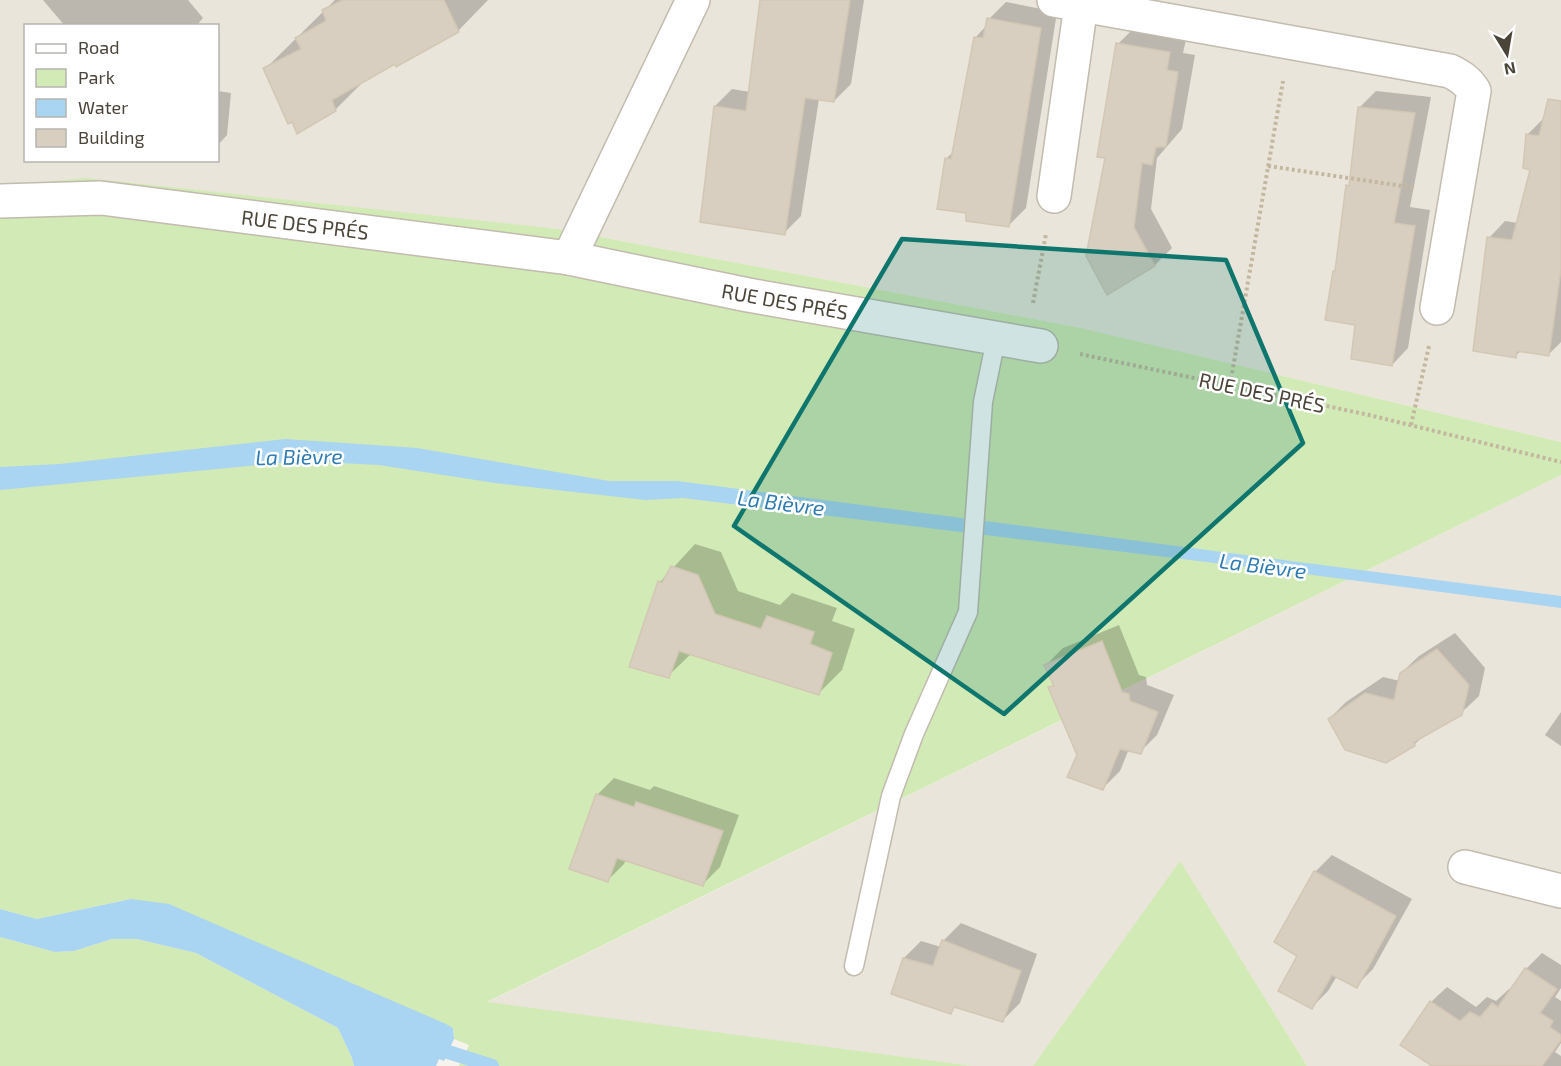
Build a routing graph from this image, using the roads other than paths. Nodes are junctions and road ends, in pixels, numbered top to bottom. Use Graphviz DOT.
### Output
graph roads {
  1 [pos="693,0"];
  2 [pos="1067,2"];
  3 [pos="1054,196"];
  4 [pos="0,201"];
  5 [pos="569,258"];
  6 [pos="1437,308"];
  7 [pos="1021,342"];
  8 [pos="1466,867"];
  9 [pos="1561,891"];
  10 [pos="854,966"];
  1 -- 5 [label="street"];
  2 -- 3 [label="street"];
  2 -- 6 [label="street"];
  4 -- 5 [label="street, RUE DES PRÉS"];
  5 -- 7 [label="street, RUE DES PRÉS"];
  7 -- 10 [label="lane"];
  8 -- 9 [label="street"];
}
